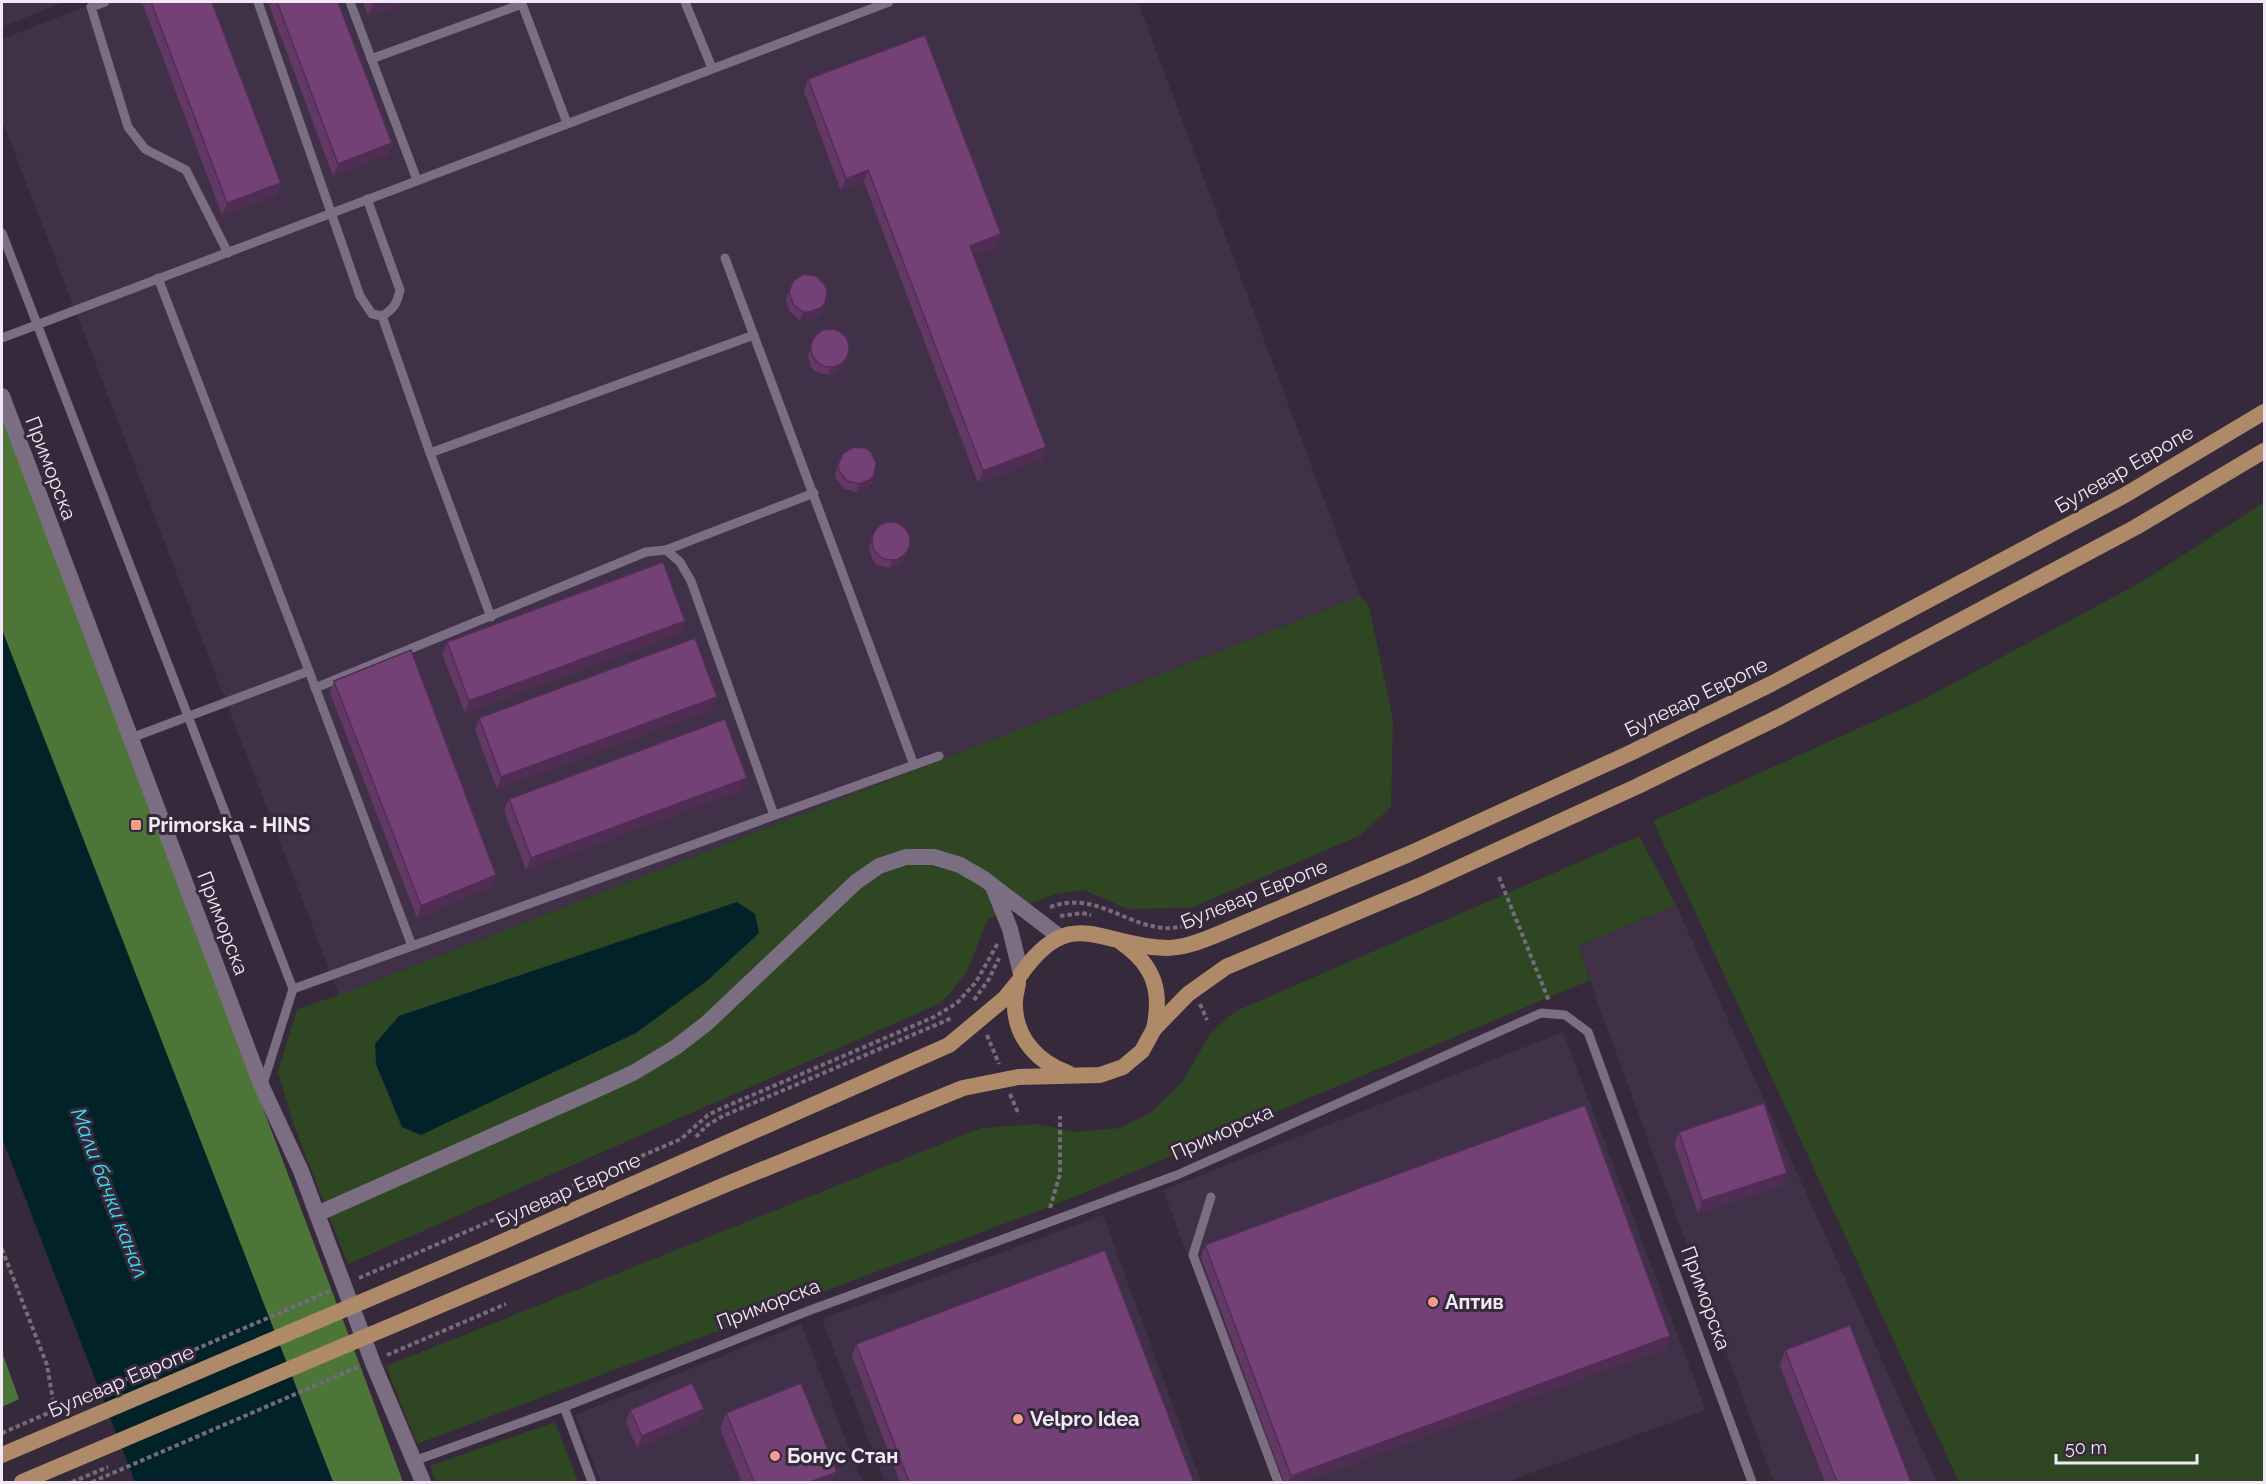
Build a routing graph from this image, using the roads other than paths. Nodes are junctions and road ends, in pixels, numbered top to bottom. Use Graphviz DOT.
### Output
graph roads {
  1 [pos="105,2"];
  2 [pos="258,2"];
  3 [pos="350,2"];
  4 [pos="685,2"];
  5 [pos="889,2"];
  6 [pos="371,59"];
  7 [pos="712,69"];
  8 [pos="567,123"];
  9 [pos="417,180"];
  10 [pos="367,199"];
  11 [pos="331,213"];
  12 [pos="2,233"];
  13 [pos="228,253"];
  14 [pos="725,258"];
  15 [pos="158,279"];
  16 [pos="382,316"];
  17 [pos="36,324"];
  18 [pos="754,335"];
  19 [pos="2,338"];
  20 [pos="2,396"];
  21 [pos="2265,412"];
  22 [pos="2265,451"];
  23 [pos="430,453"];
  24 [pos="814,493"];
  25 [pos="666,550"];
  26 [pos="491,617"];
  27 [pos="309,671"];
  28 [pos="315,688"];
  29 [pos="188,717"];
  30 [pos="131,738"];
  31 [pos="939,756"];
  32 [pos="914,765"];
  33 [pos="774,815"];
  34 [pos="993,888"];
  35 [pos="1060,937"];
  36 [pos="1119,941"];
  37 [pos="412,946"];
  38 [pos="1020,978"];
  39 [pos="293,989"];
  40 [pos="1154,1029"];
  41 [pos="1075,1076"];
  42 [pos="262,1087"];
  43 [pos="1211,1197"];
  44 [pos="317,1214"];
  45 [pos="564,1407"];
  46 [pos="2,1455"];
  47 [pos="414,1461"];
  48 [pos="22,1482"];
  49 [pos="423,1482"];
  50 [pos="592,1482"];
  51 [pos="1278,1482"];
  52 [pos="1752,1482"];
  1 -- 13 [label="lane"];
  2 -- 11 [label="lane"];
  3 -- 6 [label="lane"];
  4 -- 7 [label="lane"];
  5 -- 7 [label="lane"];
  6 -- 8 [label="lane"];
  6 -- 9 [label="lane"];
  7 -- 8 [label="lane"];
  8 -- 9 [label="lane"];
  9 -- 10 [label="lane"];
  10 -- 11 [label="lane"];
  10 -- 16 [label="lane"];
  11 -- 13 [label="lane"];
  11 -- 16 [label="lane"];
  12 -- 17 [label="lane"];
  13 -- 15 [label="lane"];
  14 -- 18 [label="lane"];
  15 -- 17 [label="lane"];
  15 -- 27 [label="lane"];
  16 -- 23 [label="lane"];
  17 -- 19 [label="lane"];
  17 -- 29 [label="lane"];
  18 -- 23 [label="lane"];
  18 -- 24 [label="lane"];
  20 -- 30 [label="street, Приморска"];
  21 -- 36 [label="main road, Булевар Европе"];
  22 -- 40 [label="main road, Булевар Европе"];
  23 -- 26 [label="lane"];
  24 -- 25 [label="lane"];
  24 -- 32 [label="lane"];
  25 -- 26 [label="lane"];
  25 -- 33 [label="lane"];
  26 -- 28 [label="lane"];
  27 -- 28 [label="lane"];
  27 -- 29 [label="lane"];
  28 -- 37 [label="lane"];
  29 -- 30 [label="lane"];
  29 -- 39 [label="lane"];
  30 -- 42 [label="street, Приморска"];
  31 -- 32 [label="lane"];
  32 -- 33 [label="lane"];
  33 -- 37 [label="lane"];
  34 -- 35 [label="street"];
  34 -- 38 [label="street"];
  34 -- 44 [label="street"];
  35 -- 36 [label="main road, Булевар Европе"];
  35 -- 38 [label="main road, Булевар Европе"];
  36 -- 40 [label="main road, Булевар Европе"];
  37 -- 39 [label="lane"];
  38 -- 41 [label="main road, Булевар Европе"];
  38 -- 46 [label="main road, Булевар Европе"];
  39 -- 42 [label="lane"];
  40 -- 41 [label="main road, Булевар Европе"];
  41 -- 48 [label="main road, Булевар Европе"];
  42 -- 44 [label="street, Приморска"];
  43 -- 51 [label="lane"];
  44 -- 47 [label="street, Приморска"];
  45 -- 47 [label="lane, Приморска"];
  45 -- 50 [label="lane"];
  45 -- 52 [label="lane, Приморска"];
  47 -- 49 [label="street, Приморска"];
}
